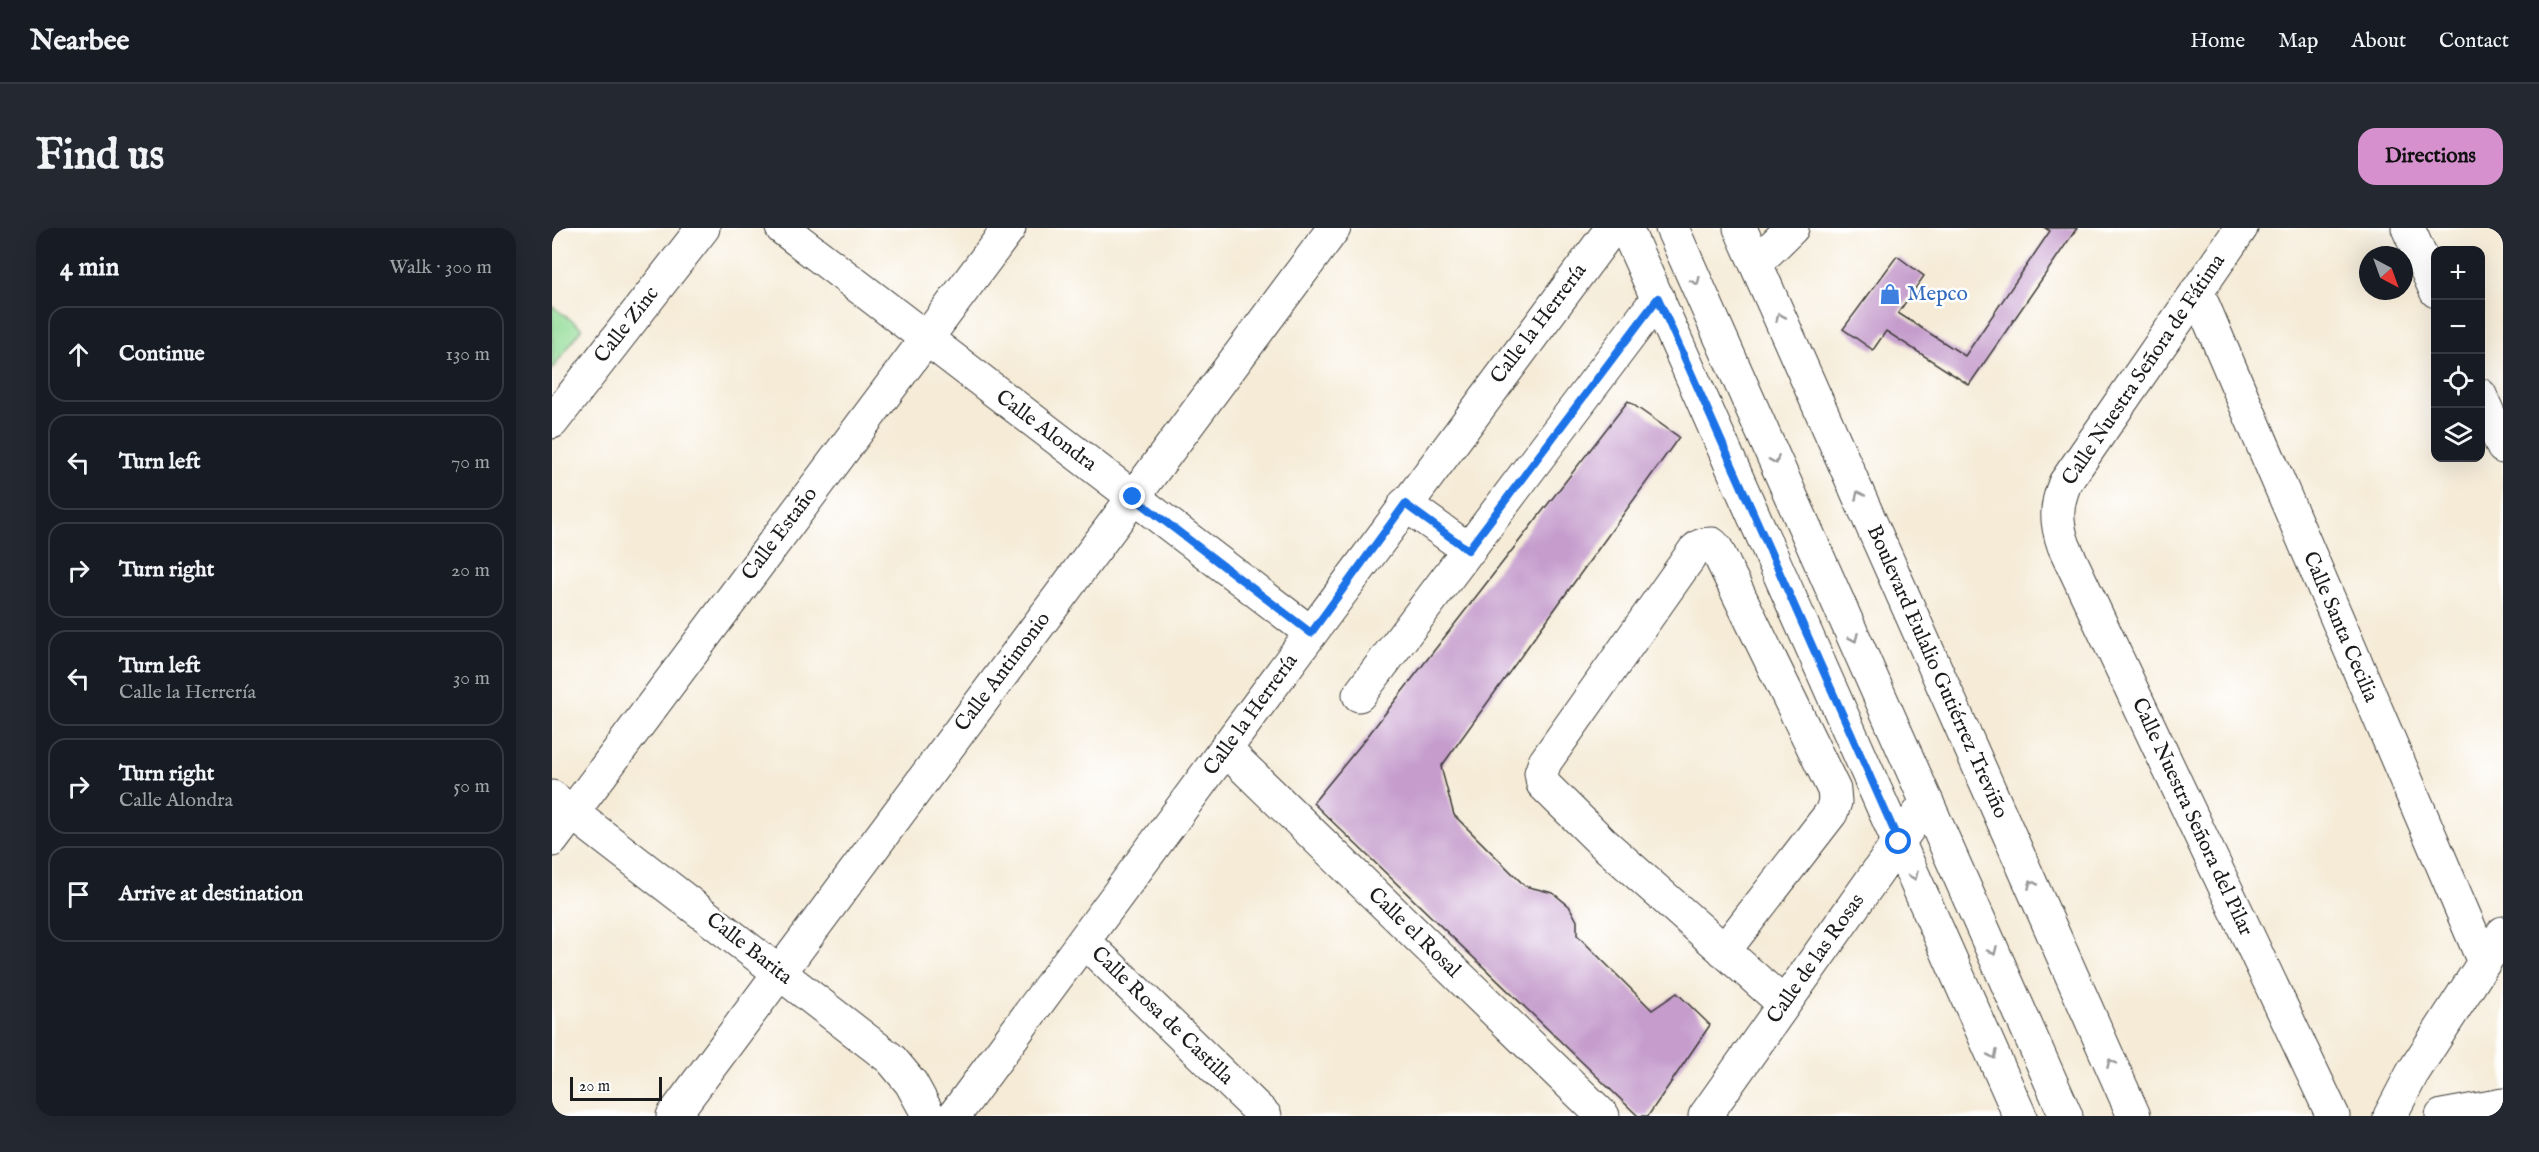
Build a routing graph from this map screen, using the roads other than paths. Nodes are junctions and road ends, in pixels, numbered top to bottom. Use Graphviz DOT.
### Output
graph roads {
  1 [pos="703,228"];
  2 [pos="782,228"];
  3 [pos="1009,228"];
  4 [pos="1334,228"];
  5 [pos="1612,228"];
  6 [pos="1626,228"];
  7 [pos="1672,228"];
  8 [pos="1740,228"];
  9 [pos="1792,228"];
  10 [pos="2241,228"];
  11 [pos="2408,228"];
  12 [pos="1756,263"];
  13 [pos="2431,280"];
  14 [pos="2198,291"];
  15 [pos="1658,298"];
  16 [pos="926,339"];
  17 [pos="2485,404"];
  18 [pos="552,422"];
  19 [pos="2503,447"];
  20 [pos="1133,497"];
  21 [pos="1405,504"];
  22 [pos="2056,515"];
  23 [pos="1468,550"];
  24 [pos="1789,593"];
  25 [pos="1311,633"];
  26 [pos="1758,634"];
  27 [pos="1359,694"];
  28 [pos="1226,750"];
  29 [pos="1927,802"];
  30 [pos="562,805"];
  31 [pos="552,840"];
  32 [pos="1899,842"];
  33 [pos="2503,933"];
  34 [pos="1084,941"];
  35 [pos="1724,951"];
  36 [pos="2484,962"];
  37 [pos="780,972"];
  38 [pos="1784,1004"];
  39 [pos="2503,1105"];
  40 [pos="673,1116"];
  41 [pos="928,1116"];
  42 [pos="954,1116"];
  43 [pos="1265,1116"];
  44 [pos="1603,1116"];
  45 [pos="1705,1116"];
  46 [pos="2020,1116"];
  47 [pos="2066,1116"];
  48 [pos="2134,1116"];
  49 [pos="2333,1116"];
  50 [pos="2390,1116"];
  51 [pos="2442,1116"];
  1 -- 18 [label="street, Calle Zinc"];
  2 -- 16 [label="street, Calle Alondra"];
  3 -- 16 [label="street, Calle Estaño"];
  4 -- 20 [label="street, Calle Antimonio"];
  5 -- 21 [label="street, Calle la Herrería"];
  6 -- 15 [label="street"];
  7 -- 29 [label="street, one-way"];
  8 -- 12 [label="street, Boulevard Eulalio Gutiérrez Treviño"];
  9 -- 12 [label="street"];
  10 -- 14 [label="street, Calle Nuestra Señora de Fátima"];
  11 -- 13 [label="street"];
  48 -- 12 [label="street, Boulevard Eulalio Gutiérrez Treviño, one-way"];
  14 -- 22 [label="street, Calle Nuestra Señora de Fátima"];
  14 -- 36 [label="street, Calle Santa Cecilia"];
  15 -- 23 [label="street"];
  15 -- 24 [label="street"];
  16 -- 20 [label="street, Calle Alondra"];
  16 -- 30 [label="street, Calle Estaño"];
  17 -- 19 [label="street"];
  20 -- 25 [label="street, Calle Alondra"];
  20 -- 37 [label="street, Calle Antimonio"];
  21 -- 23 [label="street"];
  21 -- 25 [label="street, Calle la Herrería"];
  22 -- 49 [label="street, Calle Nuestra Señora del Pilar"];
  23 -- 27 [label="street"];
  24 -- 26 [label="street"];
  24 -- 32 [label="street"];
  25 -- 28 [label="street, Calle la Herrería"];
  26 -- 35 [label="street"];
  26 -- 35 [label="street"];
  28 -- 34 [label="street, Calle la Herrería"];
  28 -- 44 [label="street, Calle el Rosal"];
  29 -- 32 [label="street, Calle de las Rosas"];
  29 -- 47 [label="street, one-way"];
  30 -- 31 [label="street, Calle Estaño"];
  30 -- 37 [label="street, Calle Barita"];
  32 -- 38 [label="street, Calle de las Rosas"];
  32 -- 46 [label="street, one-way"];
  33 -- 36 [label="street"];
  34 -- 42 [label="street, Calle la Herrería"];
  34 -- 43 [label="street, Calle Rosa de Castilla"];
  35 -- 38 [label="street"];
  36 -- 50 [label="street"];
  37 -- 40 [label="street, Calle Antimonio"];
  37 -- 41 [label="street, Calle Barita"];
  38 -- 45 [label="street, Calle de las Rosas"];
  39 -- 51 [label="street"];
}
